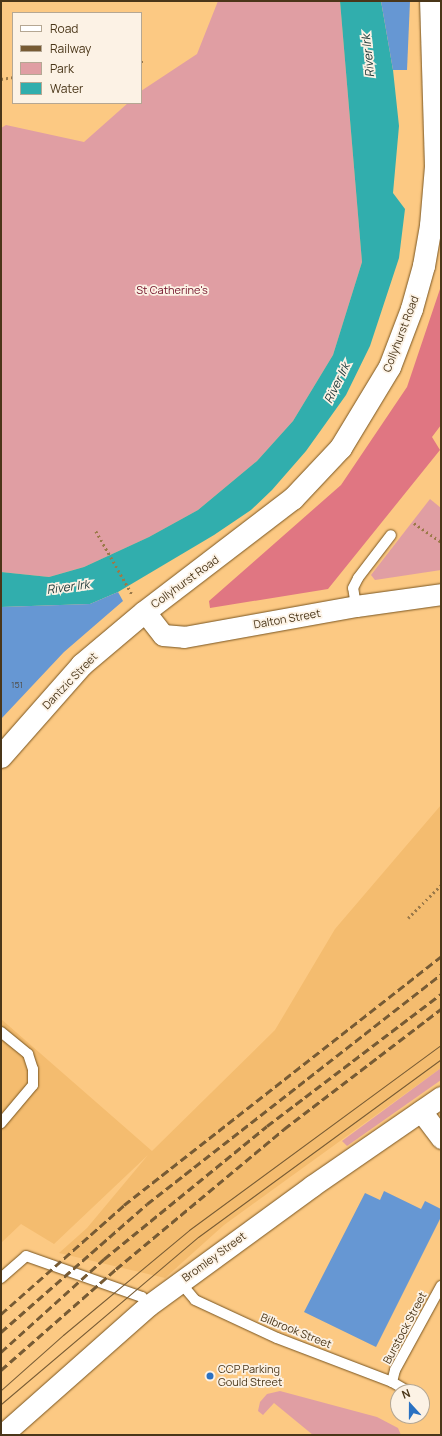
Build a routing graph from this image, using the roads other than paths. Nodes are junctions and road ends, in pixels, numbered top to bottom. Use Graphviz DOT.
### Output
graph roads {
  1 [pos="431,1"];
  2 [pos="391,535"];
  3 [pos="441,594"];
  4 [pos="356,606"];
  5 [pos="145,612"];
  6 [pos="1,757"];
  7 [pos="1,1032"];
  8 [pos="441,1097"];
  9 [pos="421,1111"];
  10 [pos="1,1123"];
  11 [pos="441,1138"];
  12 [pos="1,1278"];
  13 [pos="180,1282"];
  14 [pos="441,1286"];
  15 [pos="149,1305"];
  16 [pos="392,1382"];
  17 [pos="395,1384"];
  18 [pos="2,1435"];
  1 -- 5 [label="street, Collyhurst Road"];
  2 -- 4 [label="lane"];
  3 -- 4 [label="street, Dalton Street"];
  4 -- 5 [label="street, Dalton Street"];
  5 -- 6 [label="street, Dantzic Street"];
  7 -- 10 [label="lane"];
  8 -- 9 [label="street, Bromley Street"];
  9 -- 11 [label="street"];
  9 -- 13 [label="street, Bromley Street"];
  12 -- 15 [label="lane"];
  13 -- 15 [label="street, Bromley Street"];
  13 -- 16 [label="lane, Bilbrook Street"];
  14 -- 16 [label="lane, Burstock Street"];
  15 -- 18 [label="street, Bromley Street"];
  16 -- 17 [label="lane, Bilbrook Street"];
}
